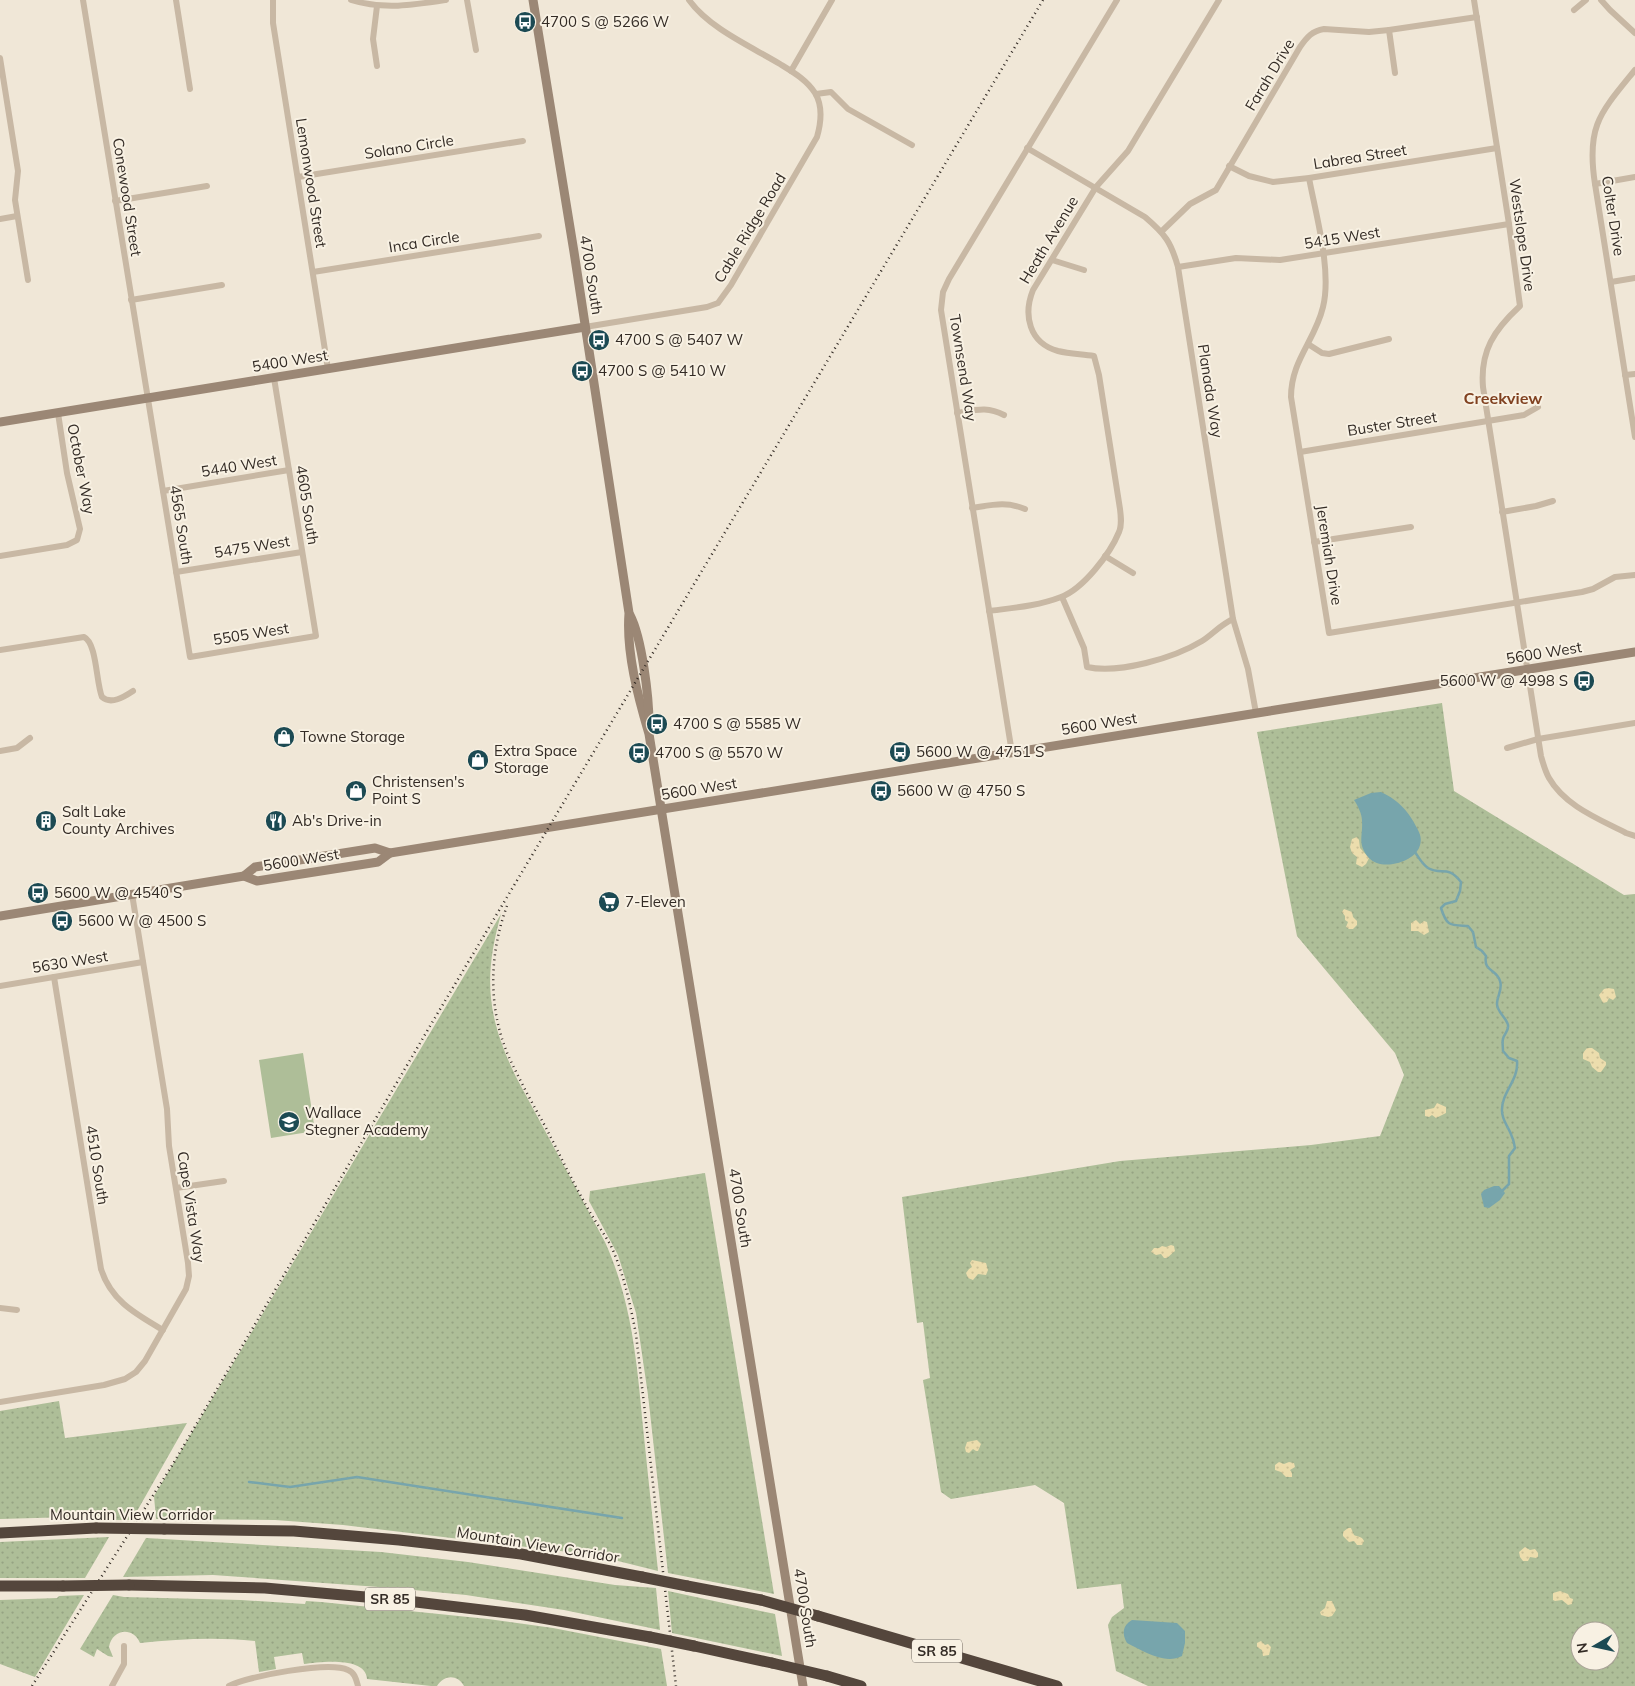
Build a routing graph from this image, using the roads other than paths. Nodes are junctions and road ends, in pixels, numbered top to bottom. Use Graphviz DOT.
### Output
graph roads {
  1 [pos="83,0"];
  2 [pos="176,0"];
  3 [pos="272,0"];
  4 [pos="351,0"];
  5 [pos="446,0"];
  6 [pos="467,0"];
  7 [pos="533,0"];
  8 [pos="832,0"];
  9 [pos="1117,0"];
  10 [pos="1218,0"];
  11 [pos="1474,0"];
  12 [pos="1586,0"];
  13 [pos="1601,0"];
  14 [pos="692,1"];
  15 [pos="378,6"];
  16 [pos="1574,10"];
  17 [pos="1477,17"];
  18 [pos="1389,30"];
  19 [pos="1635,33"];
  20 [pos="476,50"];
  21 [pos="0,58"];
  22 [pos="377,66"];
  23 [pos="791,70"];
  24 [pos="1635,70"];
  25 [pos="1395,73"];
  26 [pos="190,89"];
  27 [pos="816,94"];
  28 [pos="524,141"];
  29 [pos="912,145"];
  30 [pos="1027,148"];
  31 [pos="1497,148"];
  32 [pos="1229,166"];
  33 [pos="298,177"];
  34 [pos="1310,178"];
  35 [pos="1635,178"];
  36 [pos="1595,184"];
  37 [pos="207,186"];
  38 [pos="1096,187"];
  39 [pos="115,201"];
  40 [pos="17,216"];
  41 [pos="0,219"];
  42 [pos="1509,224"];
  43 [pos="1162,231"];
  44 [pos="539,236"];
  45 [pos="1323,254"];
  46 [pos="1052,260"];
  47 [pos="1178,267"];
  48 [pos="1084,270"];
  49 [pos="313,272"];
  50 [pos="1635,278"];
  51 [pos="28,280"];
  52 [pos="1611,282"];
  53 [pos="222,285"];
  54 [pos="131,300"];
  55 [pos="585,327"];
  56 [pos="1389,339"];
  57 [pos="1308,344"];
  58 [pos="328,369"];
  59 [pos="1635,374"];
  60 [pos="1625,375"];
  61 [pos="274,378"];
  62 [pos="148,398"];
  63 [pos="1538,407"];
  64 [pos="58,413"];
  65 [pos="957,413"];
  66 [pos="1004,415"];
  67 [pos="1487,421"];
  68 [pos="0,422"];
  69 [pos="1635,437"];
  70 [pos="1300,452"];
  71 [pos="289,470"];
  72 [pos="163,491"];
  73 [pos="1553,501"];
  74 [pos="972,508"];
  75 [pos="1025,509"];
  76 [pos="1502,512"];
  77 [pos="1411,527"];
  78 [pos="1314,542"];
  79 [pos="302,552"];
  80 [pos="0,556"];
  81 [pos="1105,556"];
  82 [pos="176,572"];
  83 [pos="1133,573"];
  84 [pos="1635,575"];
  85 [pos="1062,597"];
  86 [pos="1516,602"];
  87 [pos="989,611"];
  88 [pos="1233,619"];
  89 [pos="316,636"];
  90 [pos="0,650"];
  91 [pos="1635,652"];
  92 [pos="190,656"];
  93 [pos="1527,670"];
  94 [pos="133,691"];
  95 [pos="1256,713"];
  96 [pos="1635,723"];
  97 [pos="30,738"];
  98 [pos="1538,739"];
  99 [pos="1507,748"];
  100 [pos="0,751"];
  101 [pos="1012,752"];
  102 [pos="662,810"];
  103 [pos="1635,836"];
  104 [pos="390,852"];
  105 [pos="244,876"];
  106 [pos="132,894"];
  107 [pos="0,916"];
  108 [pos="144,962"];
  109 [pos="54,977"];
  110 [pos="0,986"];
  111 [pos="224,1181"];
  112 [pos="176,1188"];
  113 [pos="0,1308"];
  114 [pos="16,1310"];
  115 [pos="163,1330"];
  116 [pos="0,1402"];
  117 [pos="0,1533"];
  118 [pos="0,1586"];
  119 [pos="124,1646"];
  120 [pos="112,1686"];
  121 [pos="229,1686"];
  122 [pos="358,1686"];
  123 [pos="803,1686"];
  124 [pos="860,1686"];
  125 [pos="1057,1686"];
  1 -- 39 [label="street, Conewood Street"];
  2 -- 26 [label="street"];
  3 -- 33 [label="street, Lemonwood Street"];
  4 -- 15 [label="street"];
  5 -- 15 [label="street"];
  6 -- 20 [label="street"];
  7 -- 55 [label="main road, 4700 South"];
  8 -- 23 [label="street"];
  9 -- 30 [label="street, Townsend Way"];
  10 -- 38 [label="street, Heath Avenue"];
  11 -- 17 [label="street, Westslope Drive"];
  12 -- 16 [label="street"];
  13 -- 19 [label="street"];
  14 -- 23 [label="street"];
  15 -- 22 [label="street"];
  17 -- 18 [label="street, Farah Drive"];
  17 -- 31 [label="street, Westslope Drive"];
  18 -- 25 [label="street"];
  18 -- 32 [label="street, Farah Drive"];
  21 -- 40 [label="street"];
  23 -- 27 [label="street"];
  24 -- 36 [label="street, Colter Drive"];
  27 -- 29 [label="street"];
  27 -- 55 [label="street, Cable Ridge Road"];
  28 -- 33 [label="street, Solano Circle"];
  30 -- 38 [label="street, Planada Way"];
  30 -- 65 [label="street, Townsend Way"];
  31 -- 34 [label="street, Labrea Street"];
  31 -- 42 [label="street, Westslope Drive"];
  32 -- 34 [label="street, Labrea Street"];
  32 -- 43 [label="street, Farah Drive"];
  33 -- 49 [label="street, Lemonwood Street"];
  34 -- 45 [label="street, Jeremiah Drive"];
  35 -- 36 [label="street"];
  36 -- 52 [label="street, Colter Drive"];
  37 -- 39 [label="street"];
  38 -- 43 [label="street, Planada Way"];
  38 -- 46 [label="street, Heath Avenue"];
  39 -- 54 [label="street, Conewood Street"];
  40 -- 41 [label="street"];
  40 -- 51 [label="street"];
  42 -- 45 [label="street, 5415 West"];
  42 -- 67 [label="street, Westslope Drive"];
  43 -- 47 [label="street, Planada Way"];
  44 -- 49 [label="street, Inca Circle"];
  45 -- 47 [label="street, 5415 West"];
  45 -- 57 [label="street, Jeremiah Drive"];
  46 -- 48 [label="street"];
  46 -- 81 [label="street, Heath Avenue"];
  47 -- 88 [label="street, Planada Way"];
  49 -- 58 [label="street, Lemonwood Street"];
  50 -- 52 [label="street"];
  52 -- 60 [label="street, Colter Drive"];
  53 -- 54 [label="street"];
  54 -- 62 [label="street, Conewood Street"];
  55 -- 58 [label="main road, 5400 West"];
  55 -- 102 [label="main road, 4700 South"];
  56 -- 57 [label="street"];
  57 -- 70 [label="street, Jeremiah Drive"];
  58 -- 61 [label="main road, 5400 West"];
  59 -- 60 [label="street"];
  60 -- 69 [label="street, Colter Drive"];
  61 -- 62 [label="main road, 5400 West"];
  61 -- 71 [label="street, 4605 South"];
  62 -- 64 [label="main road, 5400 West"];
  62 -- 72 [label="street, 4565 South"];
  63 -- 67 [label="street, Buster Street"];
  64 -- 68 [label="main road, 5400 West"];
  64 -- 80 [label="street, October Way"];
  65 -- 66 [label="street"];
  65 -- 74 [label="street, Townsend Way"];
  67 -- 70 [label="street, Buster Street"];
  67 -- 76 [label="street, Westslope Drive"];
  70 -- 78 [label="street, Jeremiah Drive"];
  71 -- 72 [label="street, 5440 West"];
  71 -- 79 [label="street, 4605 South"];
  72 -- 82 [label="street, 4565 South"];
  73 -- 76 [label="street"];
  74 -- 75 [label="street"];
  74 -- 87 [label="street, Townsend Way"];
  76 -- 86 [label="street, Westslope Drive"];
  77 -- 78 [label="street"];
  78 -- 86 [label="street, Jeremiah Drive"];
  79 -- 82 [label="street, 5475 West"];
  79 -- 89 [label="street, 4605 South"];
  81 -- 83 [label="street"];
  81 -- 85 [label="street, Heath Avenue"];
  82 -- 92 [label="street, 4565 South"];
  84 -- 86 [label="street, Jeremiah Drive"];
  85 -- 87 [label="street, Heath Avenue"];
  85 -- 88 [label="street"];
  86 -- 93 [label="street, Westslope Drive"];
  87 -- 101 [label="street, Townsend Way"];
  88 -- 95 [label="street, Planada Way"];
  89 -- 92 [label="street, 5505 West"];
  90 -- 94 [label="street"];
  91 -- 93 [label="main road, 5600 West"];
  93 -- 95 [label="main road, 5600 West"];
  93 -- 98 [label="street, Westslope Drive"];
  95 -- 101 [label="main road, 5600 West"];
  96 -- 98 [label="street"];
  97 -- 100 [label="street"];
  98 -- 99 [label="street"];
  98 -- 103 [label="street, Westslope Drive"];
  101 -- 102 [label="main road, 5600 West"];
  102 -- 104 [label="main road, 5600 West"];
  102 -- 123 [label="main road, 4700 South"];
  104 -- 105 [label="main road, 5600 West"];
  104 -- 105 [label="main road, 5600 West"];
  105 -- 106 [label="main road, 5600 West"];
  106 -- 107 [label="main road, 5600 West"];
  106 -- 108 [label="street, Cape Vista Way"];
  108 -- 109 [label="street, 5630 West"];
  108 -- 112 [label="street, Cape Vista Way"];
  109 -- 110 [label="street, 5630 West"];
  109 -- 115 [label="street, 4510 South"];
  111 -- 112 [label="street"];
  112 -- 115 [label="street, Cape Vista Way"];
  113 -- 114 [label="street"];
  115 -- 116 [label="street, Cape Vista Way"];
  117 -- 125 [label="highway, Mountain View Corridor / SR 85, bridge"];
  118 -- 124 [label="highway, SR 85, bridge"];
  119 -- 120 [label="street"];
  121 -- 122 [label="street"];
}
